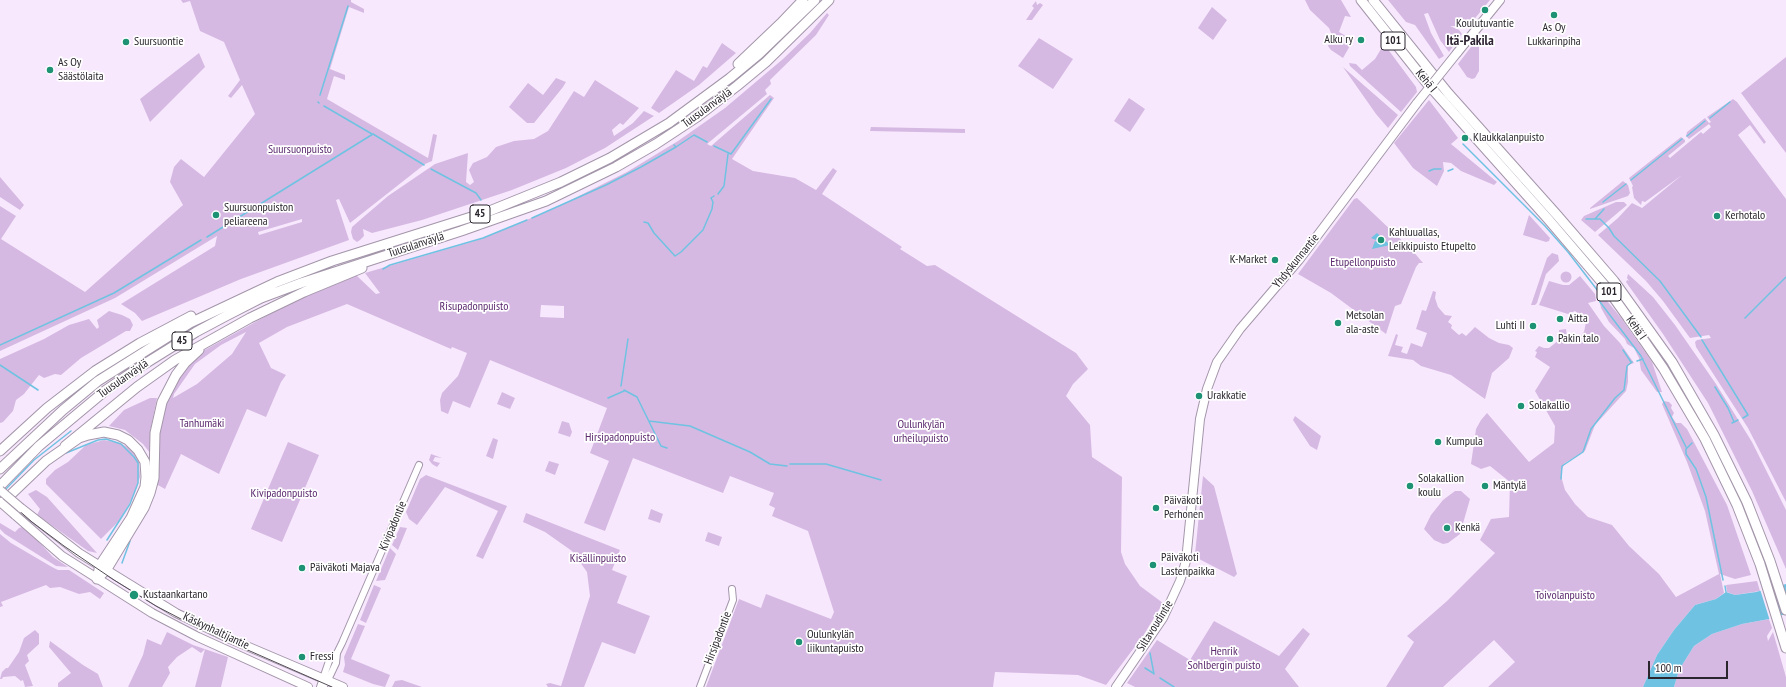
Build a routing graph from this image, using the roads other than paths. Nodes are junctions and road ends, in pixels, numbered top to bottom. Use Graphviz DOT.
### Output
graph roads {
  1 [pos="803,0"];
  2 [pos="829,0"];
  3 [pos="1361,0"];
  4 [pos="1373,0"];
  5 [pos="1500,0"];
  6 [pos="814,2"];
  7 [pos="690,108"];
  8 [pos="421,244"];
  9 [pos="257,290"];
  10 [pos="219,335"];
  11 [pos="65,446"];
  12 [pos="0,452"];
  13 [pos="419,465"];
  14 [pos="0,470"];
  15 [pos="0,486"];
  16 [pos="0,490"];
  17 [pos="0,502"];
  18 [pos="0,506"];
  19 [pos="1186,561"];
  20 [pos="104,567"];
  21 [pos="97,579"];
  22 [pos="732,589"];
  23 [pos="1786,610"];
  24 [pos="1785,645"];
  25 [pos="325,681"];
  26 [pos="308,687"];
  27 [pos="320,687"];
  28 [pos="343,687"];
  29 [pos="700,687"];
  30 [pos="1116,687"];
  1 -- 7 [label="highway"];
  2 -- 8 [label="highway, Tuusulanväylä / 45"];
  3 -- 24 [label="highway, Kehä I / 101"];
  4 -- 23 [label="highway, Kehä I / 101"];
  5 -- 19 [label="main road, Yhdyskunnantie, bridge"];
  6 -- 7 [label="highway, Tuusulanväylä / 45"];
  7 -- 9 [label="highway, Tuusulanväylä / 45"];
  8 -- 10 [label="highway"];
  8 -- 15 [label="highway, Tuusulanväylä / 45"];
  9 -- 12 [label="highway"];
  9 -- 14 [label="highway, Tuusulanväylä / 45"];
  10 -- 11 [label="highway"];
  10 -- 20 [label="highway"];
  11 -- 18 [label="highway"];
  11 -- 20 [label="highway"];
  13 -- 25 [label="street, Kivipadontie"];
  16 -- 20 [label="main road, Käskynhaltijantie, bridge"];
  17 -- 21 [label="main road, Käskynhaltijantie, bridge"];
  19 -- 30 [label="main road, Siltavoudintie"];
  20 -- 21 [label="highway"];
  20 -- 25 [label="main road, Käskynhaltijantie"];
  21 -- 26 [label="main road, Käskynhaltijantie"];
  22 -- 29 [label="street, Hirsipadontie"];
  25 -- 27 [label="street, Kivipadontie"];
  25 -- 28 [label="main road, Käskynhaltijantie"];
}
